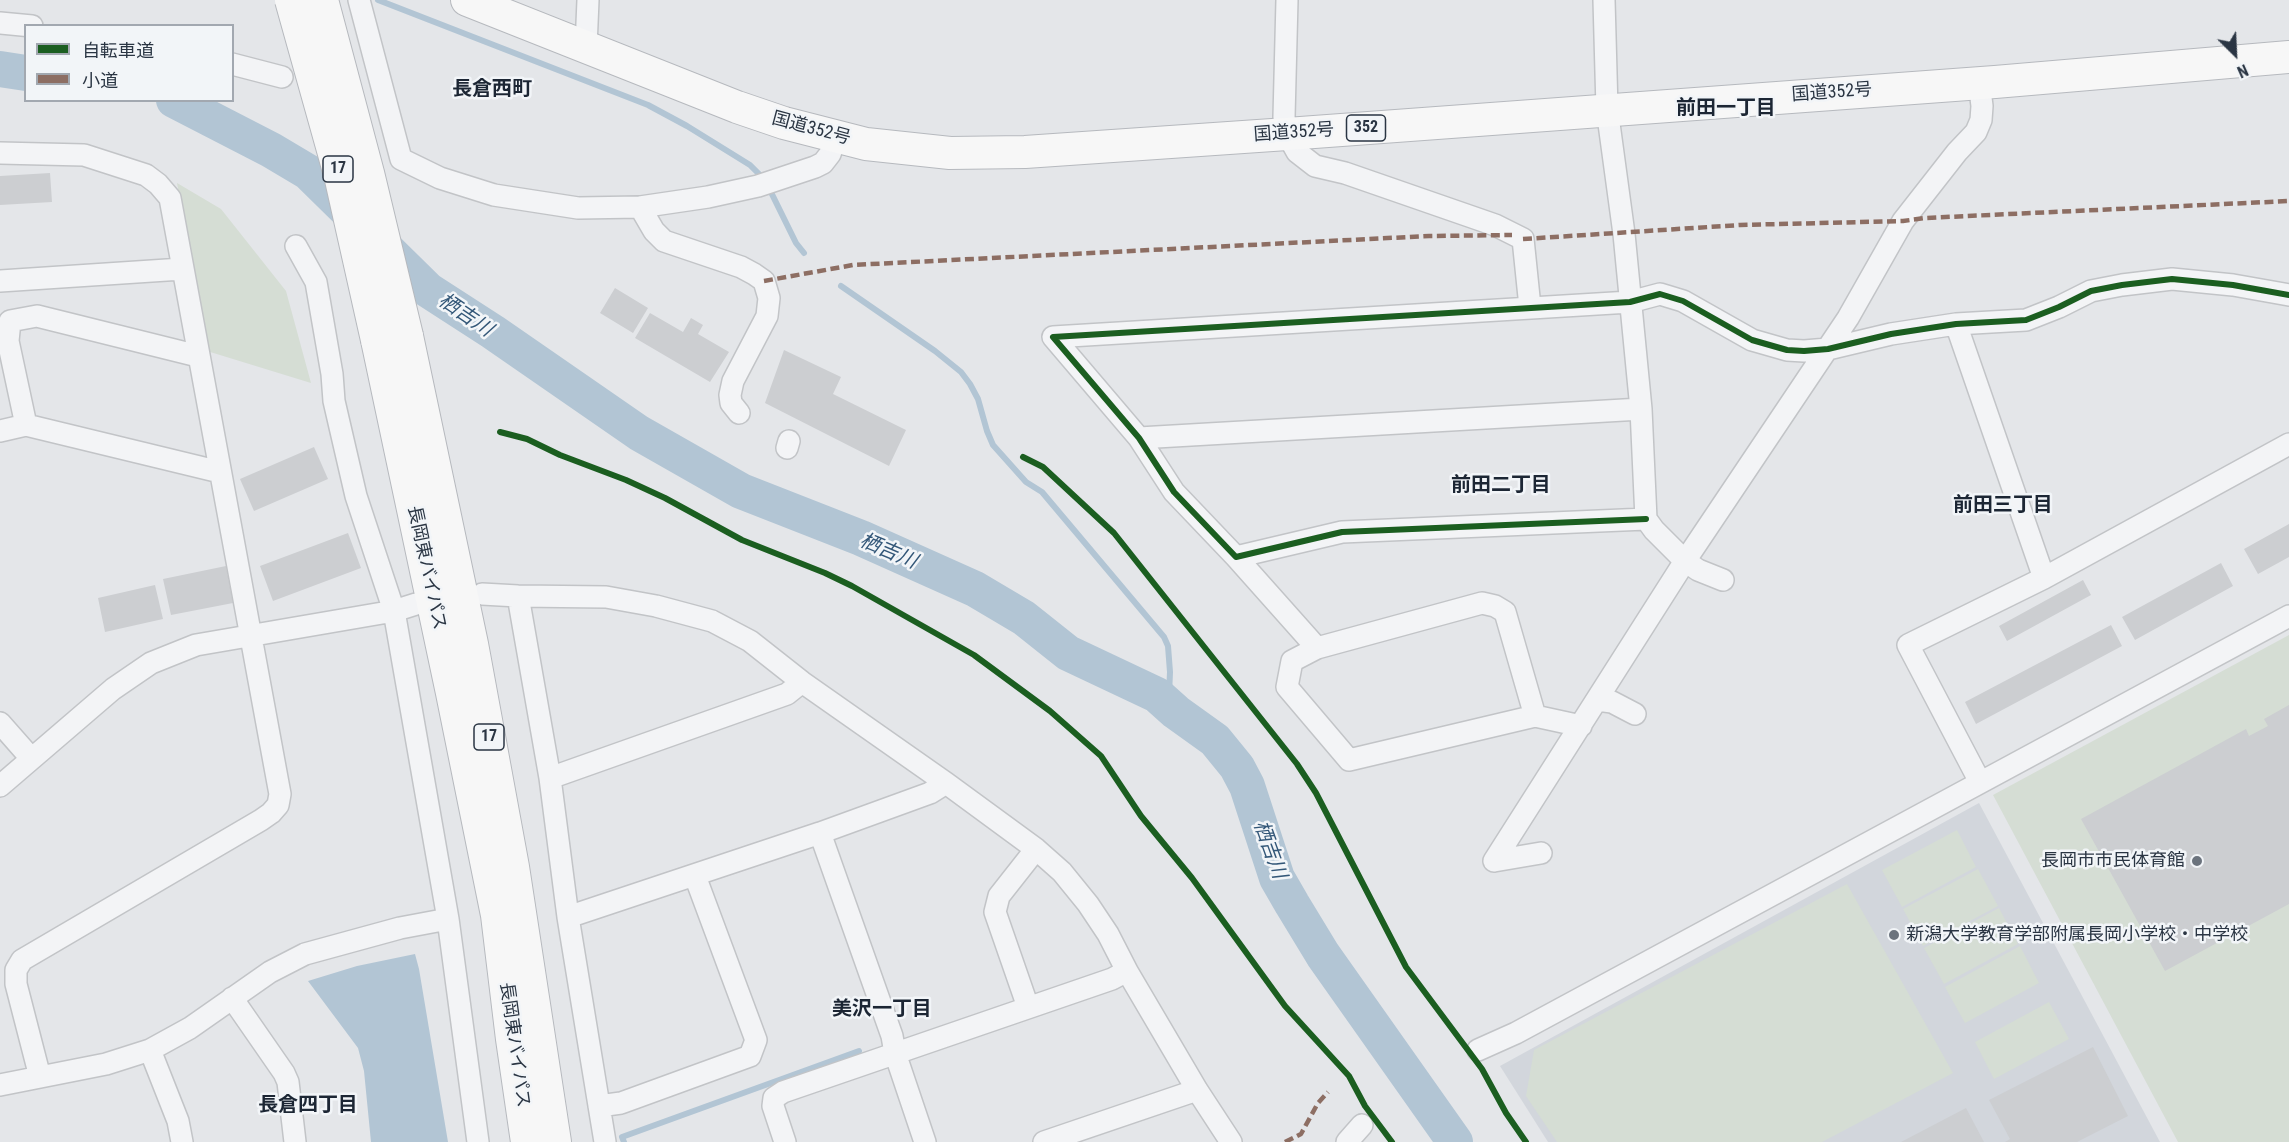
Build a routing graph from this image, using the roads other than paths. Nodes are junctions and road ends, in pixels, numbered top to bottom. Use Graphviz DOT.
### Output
graph roads {
  1 [pos="291,0"];
  2 [pos="322,0"];
  3 [pos="359,0"];
  4 [pos="467,0"];
  5 [pos="588,0"];
  6 [pos="1287,0"];
  7 [pos="1604,0"];
  8 [pos="0,23"];
  9 [pos="24,25"];
  10 [pos="586,47"];
  11 [pos="2289,57"];
  12 [pos="234,65"];
  13 [pos="282,77"];
  14 [pos="1979,82"];
  15 [pos="384,101"];
  16 [pos="361,102"];
  17 [pos="1608,109"];
  18 [pos="1287,134"];
  19 [pos="836,137"];
  20 [pos="0,153"];
  21 [pos="640,207"];
  22 [pos="296,246"];
  23 [pos="182,269"];
  24 [pos="0,281"];
  25 [pos="2289,295"];
  26 [pos="1630,302"];
  27 [pos="1530,307"];
  28 [pos="1956,324"];
  29 [pos="392,338"];
  30 [pos="1828,349"];
  31 [pos="198,356"];
  32 [pos="1641,409"];
  33 [pos="739,412"];
  34 [pos="26,425"];
  35 [pos="0,431"];
  36 [pos="1139,438"];
  37 [pos="2289,444"];
  38 [pos="220,472"];
  39 [pos="1646,519"];
  40 [pos="1236,557"];
  41 [pos="1685,561"];
  42 [pos="2044,578"];
  43 [pos="1723,580"];
  44 [pos="482,594"];
  45 [pos="518,596"];
  46 [pos="416,604"];
  47 [pos="394,610"];
  48 [pos="2289,616"];
  49 [pos="253,636"];
  50 [pos="1317,648"];
  51 [pos="802,682"];
  52 [pos="1597,700"];
  53 [pos="1635,714"];
  54 [pos="1535,716"];
  55 [pos="0,723"];
  56 [pos="1581,726"];
  57 [pos="30,758"];
  58 [pos="550,778"];
  59 [pos="1980,782"];
  60 [pos="946,783"];
  61 [pos="469,785"];
  62 [pos="0,786"];
  63 [pos="820,833"];
  64 [pos="1035,849"];
  65 [pos="1541,854"];
  66 [pos="695,876"];
  67 [pos="568,917"];
  68 [pos="448,919"];
  69 [pos="1126,971"];
  70 [pos="232,998"];
  71 [pos="1028,1007"];
  72 [pos="150,1050"];
  73 [pos="1478,1050"];
  74 [pos="895,1053"];
  75 [pos="40,1077"];
  76 [pos="0,1085"];
  77 [pos="1197,1090"];
  78 [pos="599,1106"];
  79 [pos="1362,1125"];
  80 [pos="1080,1136"];
  81 [pos="182,1142"];
  82 [pos="294,1142"];
  83 [pos="478,1142"];
  84 [pos="511,1142"];
  85 [pos="527,1142"];
  86 [pos="557,1142"];
  87 [pos="605,1142"];
  88 [pos="785,1142"];
  89 [pos="925,1142"];
  90 [pos="1044,1142"];
  91 [pos="1231,1142"];
  92 [pos="1347,1142"];
  1 -- 29 [label="highway, 長岡東バイパス / 17, bridge"];
  2 -- 29 [label="highway, 長岡東バイパス / 17, bridge"];
  3 -- 15 [label="street"];
  4 -- 10 [label="highway, 国道352号 / 352"];
  5 -- 10 [label="street"];
  6 -- 18 [label="street"];
  7 -- 17 [label="street"];
  8 -- 9 [label="street"];
  10 -- 19 [label="highway, 国道352号 / 352"];
  11 -- 14 [label="highway, 国道352号 / 352"];
  12 -- 13 [label="street"];
  14 -- 17 [label="highway, 国道352号 / 352"];
  14 -- 30 [label="street"];
  15 -- 16 [label="street"];
  15 -- 21 [label="street"];
  17 -- 18 [label="highway, 国道352号 / 352"];
  17 -- 26 [label="street"];
  18 -- 19 [label="highway, 国道352号 / 352"];
  18 -- 27 [label="street"];
  19 -- 21 [label="street"];
  20 -- 23 [label="street"];
  21 -- 33 [label="street"];
  22 -- 47 [label="street"];
  23 -- 24 [label="street"];
  23 -- 31 [label="street"];
  25 -- 28 [label="street"];
  26 -- 27 [label="street"];
  26 -- 30 [label="street"];
  26 -- 32 [label="street"];
  27 -- 36 [label="street"];
  28 -- 30 [label="street"];
  28 -- 42 [label="street"];
  29 -- 61 [label="highway, 長岡東バイパス / 17"];
  29 -- 86 [label="highway, 長岡東バイパス / 17"];
  30 -- 41 [label="street"];
  31 -- 34 [label="street"];
  31 -- 38 [label="street"];
  32 -- 36 [label="street"];
  32 -- 39 [label="street"];
  34 -- 35 [label="street"];
  34 -- 38 [label="street"];
  36 -- 40 [label="street"];
  37 -- 42 [label="street"];
  38 -- 49 [label="street"];
  39 -- 40 [label="street"];
  39 -- 41 [label="street"];
  40 -- 50 [label="street"];
  41 -- 43 [label="street"];
  41 -- 52 [label="street"];
  42 -- 59 [label="street"];
  44 -- 45 [label="street"];
  45 -- 51 [label="street"];
  45 -- 58 [label="street"];
  46 -- 47 [label="street"];
  47 -- 49 [label="street"];
  47 -- 68 [label="street"];
  48 -- 59 [label="street"];
  49 -- 57 [label="street"];
  49 -- 75 [label="street"];
  50 -- 54 [label="street"];
  50 -- 54 [label="street"];
  51 -- 58 [label="street"];
  51 -- 60 [label="street"];
  52 -- 53 [label="street"];
  52 -- 56 [label="street"];
  54 -- 56 [label="street"];
  55 -- 57 [label="street"];
  56 -- 65 [label="street"];
  57 -- 62 [label="street"];
  58 -- 67 [label="street"];
  59 -- 73 [label="street"];
  60 -- 63 [label="street"];
  60 -- 64 [label="street"];
  61 -- 84 [label="highway, 17"];
  61 -- 85 [label="highway, 長岡東バイパス / 17"];
  63 -- 66 [label="street"];
  63 -- 74 [label="street"];
  64 -- 69 [label="street"];
  64 -- 71 [label="street"];
  66 -- 67 [label="street"];
  66 -- 78 [label="street"];
  67 -- 78 [label="street"];
  68 -- 70 [label="street"];
  68 -- 83 [label="street"];
  69 -- 71 [label="street"];
  69 -- 77 [label="street"];
  70 -- 72 [label="street"];
  70 -- 82 [label="street"];
  71 -- 74 [label="street"];
  72 -- 75 [label="street"];
  72 -- 81 [label="street"];
  74 -- 88 [label="street"];
  74 -- 89 [label="street"];
  75 -- 76 [label="street"];
  77 -- 80 [label="street"];
  77 -- 91 [label="street"];
  78 -- 87 [label="street"];
  79 -- 92 [label="street"];
  80 -- 90 [label="street"];
}
